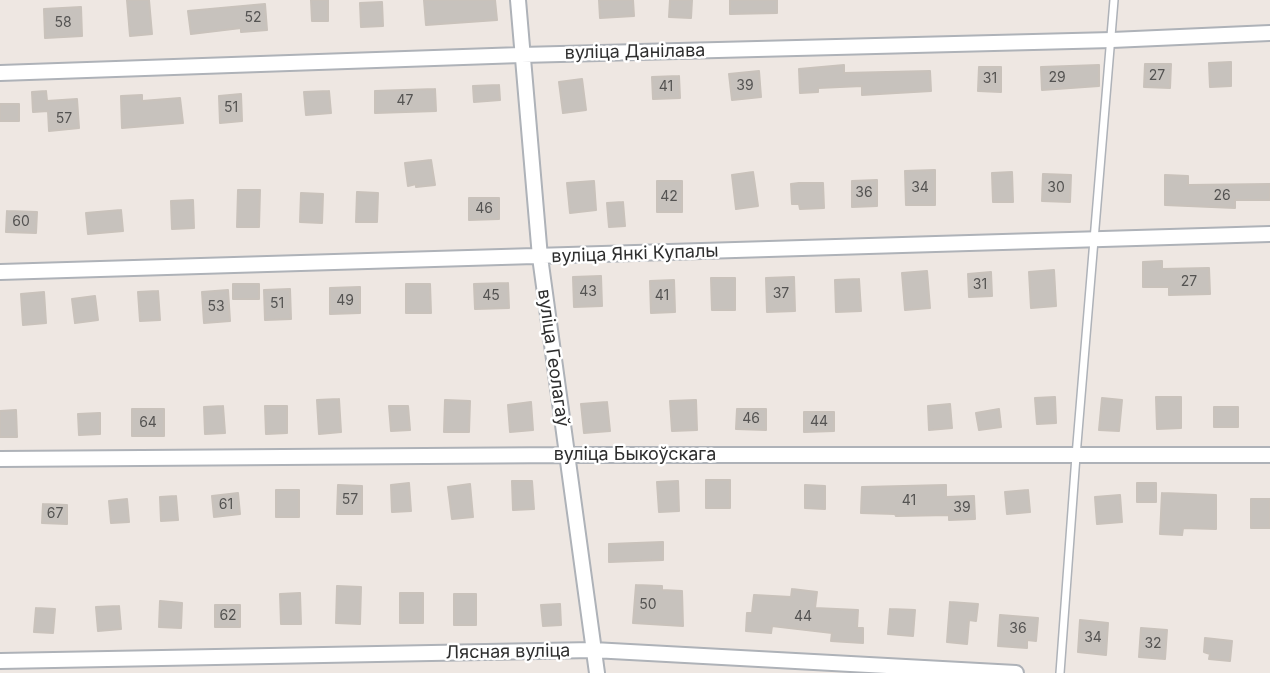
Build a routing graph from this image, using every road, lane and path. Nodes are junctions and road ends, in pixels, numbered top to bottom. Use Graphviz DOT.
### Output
graph roads {
  1 [pos="517,0"];
  2 [pos="1114,0"];
  3 [pos="1270,33"];
  4 [pos="1112,40"];
  5 [pos="521,55"];
  6 [pos="0,73"];
  7 [pos="1270,234"];
  8 [pos="1095,239"];
  9 [pos="540,257"];
  10 [pos="0,272"];
  11 [pos="566,455"];
  12 [pos="1270,455"];
  13 [pos="1076,456"];
  14 [pos="0,459"];
  15 [pos="593,650"];
  16 [pos="0,661"];
  17 [pos="597,673"];
  18 [pos="997,673"];
  19 [pos="1016,673"];
  20 [pos="1060,673"];
  1 -- 5 [label="street, вуліца Геолагаў"];
  2 -- 4 [label="lane"];
  3 -- 4 [label="street, вуліца Данілава"];
  4 -- 5 [label="street, вуліца Данілава"];
  4 -- 8 [label="lane"];
  5 -- 6 [label="street, вуліца Данілава"];
  5 -- 9 [label="street, вуліца Геолагаў"];
  7 -- 8 [label="street, вуліца Янкі Купалы"];
  8 -- 9 [label="street, вуліца Янкі Купалы"];
  8 -- 13 [label="lane"];
  9 -- 10 [label="street, вуліца Янкі Купалы"];
  9 -- 11 [label="street, вуліца Геолагаў"];
  11 -- 13 [label="street, вуліца Быкоўскага"];
  11 -- 14 [label="street, вуліца Быкоўскага"];
  11 -- 15 [label="street, вуліца Геолагаў"];
  12 -- 13 [label="street, вуліца Быкоўскага"];
  13 -- 20 [label="lane"];
  15 -- 16 [label="street, Лясная вуліца"];
  15 -- 17 [label="street, вуліца Геолагаў"];
  15 -- 18 [label="street, Лясная вуліца"];
  18 -- 19 [label="street, Лясная вуліца"];
}
